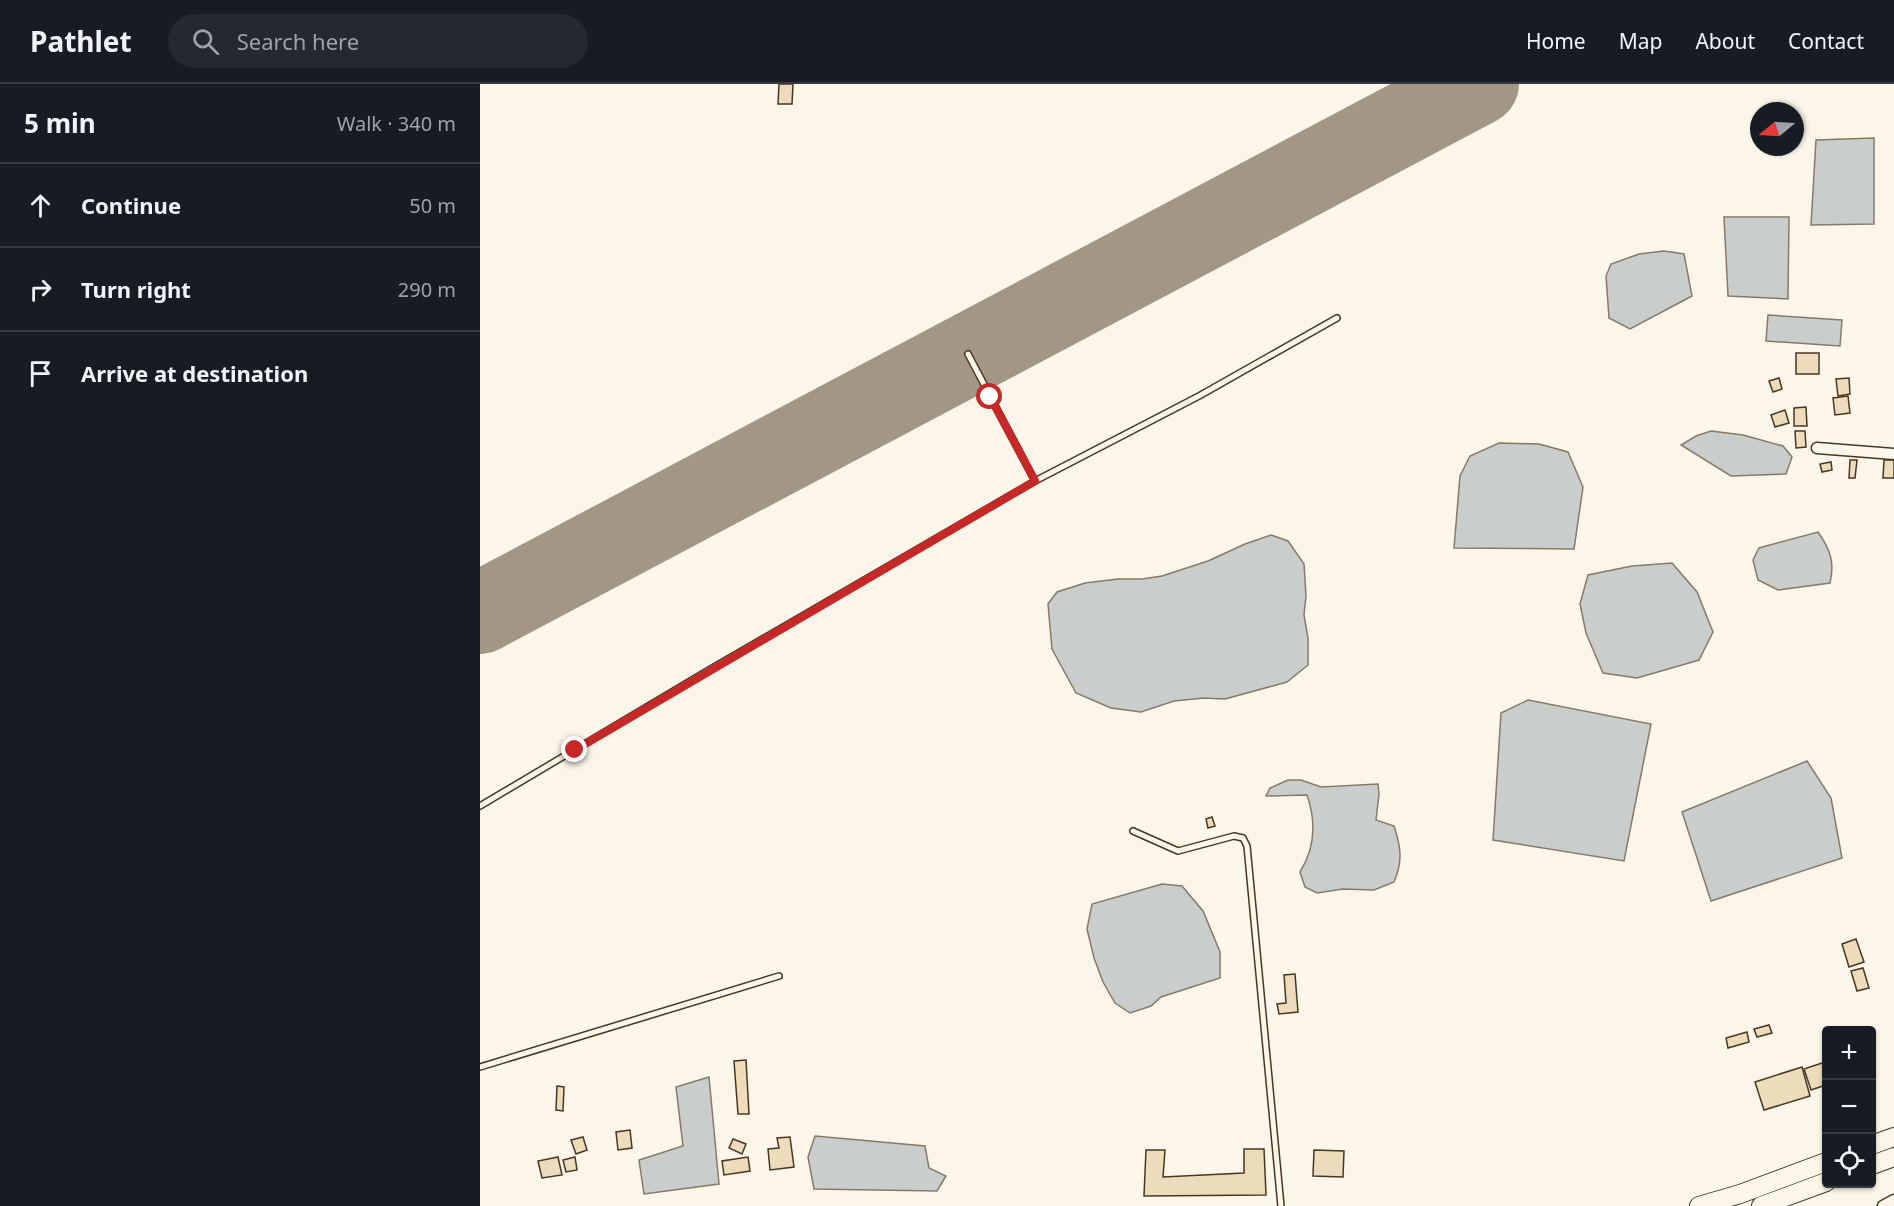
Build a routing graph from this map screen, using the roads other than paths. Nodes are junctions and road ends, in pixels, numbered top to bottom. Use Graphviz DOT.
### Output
graph roads {
  1 [pos="1337,318"];
  2 [pos="968,354"];
  3 [pos="1817,448"];
  4 [pos="1894,454"];
  5 [pos="1035,481"];
  6 [pos="480,806"];
  7 [pos="1133,831"];
  8 [pos="779,976"];
  9 [pos="480,1067"];
  10 [pos="1894,1137"];
  11 [pos="1876,1144"];
  12 [pos="1822,1164"];
  13 [pos="1822,1184"];
  14 [pos="1894,1200"];
  15 [pos="1281,1206"];
  16 [pos="1699,1206"];
  17 [pos="1761,1206"];
  18 [pos="1883,1206"];
  1 -- 5 [label="lane"];
  2 -- 5 [label="lane"];
  3 -- 4 [label="street"];
  5 -- 6 [label="lane"];
  7 -- 15 [label="lane"];
  8 -- 9 [label="lane"];
  10 -- 11 [label="main road"];
  12 -- 16 [label="main road"];
  13 -- 17 [label="main road"];
  14 -- 18 [label="street"];
}
